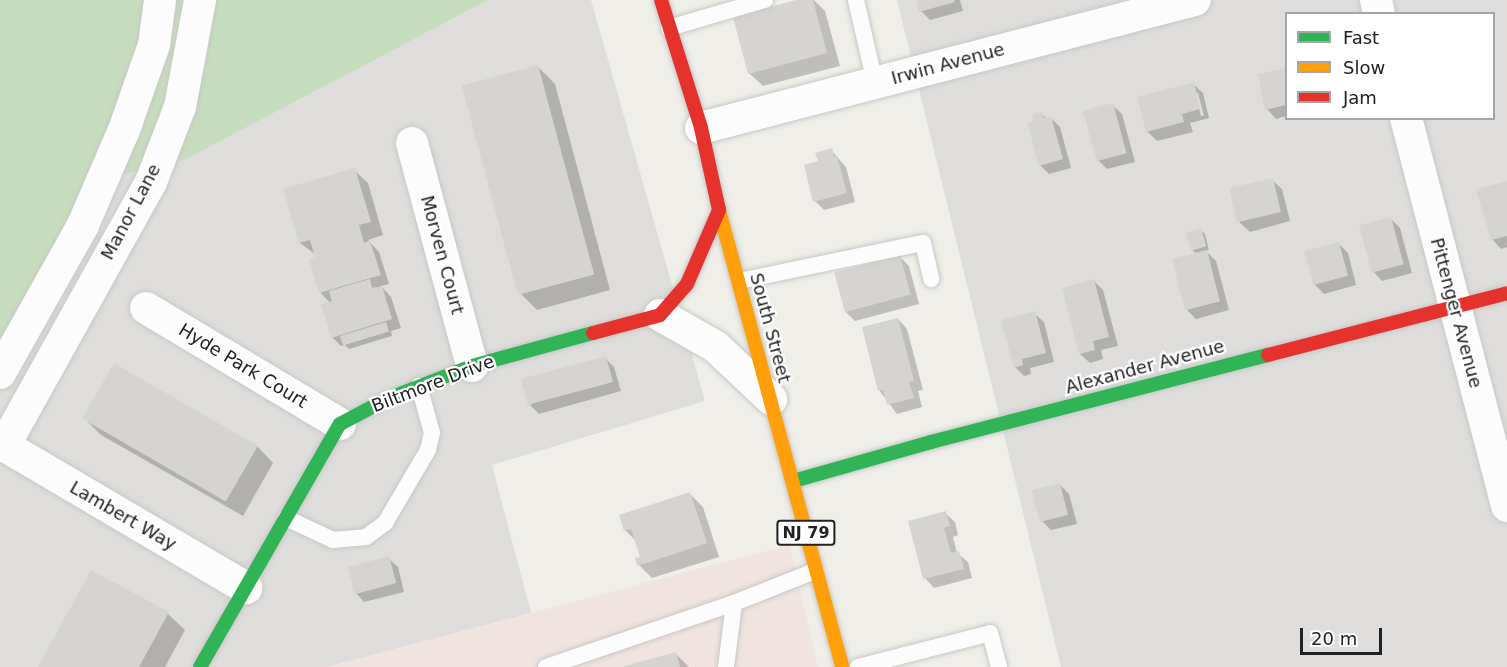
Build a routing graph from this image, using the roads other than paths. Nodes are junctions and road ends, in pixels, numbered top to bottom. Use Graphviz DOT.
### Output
graph roads {
  1 [pos="160,0"];
  2 [pos="200,0"];
  3 [pos="661,0"];
  4 [pos="765,0"];
  5 [pos="856,0"];
  6 [pos="1195,0"];
  7 [pos="669,28"];
  8 [pos="875,83"];
  9 [pos="1407,120"];
  10 [pos="701,128"];
  11 [pos="412,143"];
  12 [pos="719,210"];
  13 [pos="61,265"];
  14 [pos="931,279"];
  15 [pos="739,281"];
  16 [pos="93,284"];
  17 [pos="1507,293"];
  18 [pos="1454,307"];
  19 [pos="146,308"];
  20 [pos="660,315"];
  21 [pos="472,366"];
  22 [pos="0,373"];
  23 [pos="419,386"];
  24 [pos="771,399"];
  25 [pos="340,424"];
  26 [pos="2,444"];
  27 [pos="793,481"];
  28 [pos="1507,506"];
  29 [pos="286,518"];
  30 [pos="815,571"];
  31 [pos="246,588"];
  32 [pos="734,603"];
  33 [pos="200,667"];
  34 [pos="546,667"];
  35 [pos="726,667"];
  36 [pos="842,667"];
  37 [pos="858,667"];
  38 [pos="999,667"];
  1 -- 13 [label="street, Manor Lane"];
  2 -- 16 [label="street, Manor Lane"];
  3 -- 7 [label="street, South Street / NJ 79"];
  4 -- 7 [label="lane"];
  5 -- 8 [label="lane"];
  6 -- 8 [label="street, Irwin Avenue"];
  7 -- 10 [label="street, South Street / NJ 79"];
  8 -- 10 [label="street, Irwin Avenue"];
  9 -- 18 [label="street, Pittenger Avenue"];
  10 -- 12 [label="street, South Street / NJ 79"];
  11 -- 21 [label="street, Morven Court"];
  12 -- 15 [label="street, South Street / NJ 79"];
  12 -- 20 [label="street"];
  13 -- 16 [label="street"];
  13 -- 22 [label="street, Manor Lane"];
  14 -- 15 [label="lane"];
  15 -- 24 [label="street, South Street / NJ 79"];
  16 -- 26 [label="street, Manor Lane"];
  17 -- 18 [label="street, Alexander Avenue"];
  18 -- 27 [label="street, Alexander Avenue"];
  18 -- 28 [label="street, Pittenger Avenue"];
  19 -- 25 [label="street, Hyde Park Court"];
  20 -- 21 [label="street, Biltmore Drive"];
  20 -- 24 [label="street"];
  21 -- 23 [label="street, Biltmore Drive"];
  23 -- 25 [label="street, Biltmore Drive"];
  23 -- 29 [label="lane"];
  24 -- 27 [label="street, South Street / NJ 79"];
  25 -- 29 [label="street"];
  26 -- 31 [label="street, Lambert Way"];
  27 -- 30 [label="street, South Street / NJ 79"];
  29 -- 31 [label="street"];
  30 -- 32 [label="lane"];
  30 -- 36 [label="street, South Street / NJ 79"];
  31 -- 33 [label="street"];
  32 -- 34 [label="lane"];
  32 -- 35 [label="lane"];
  37 -- 38 [label="lane"];
}
